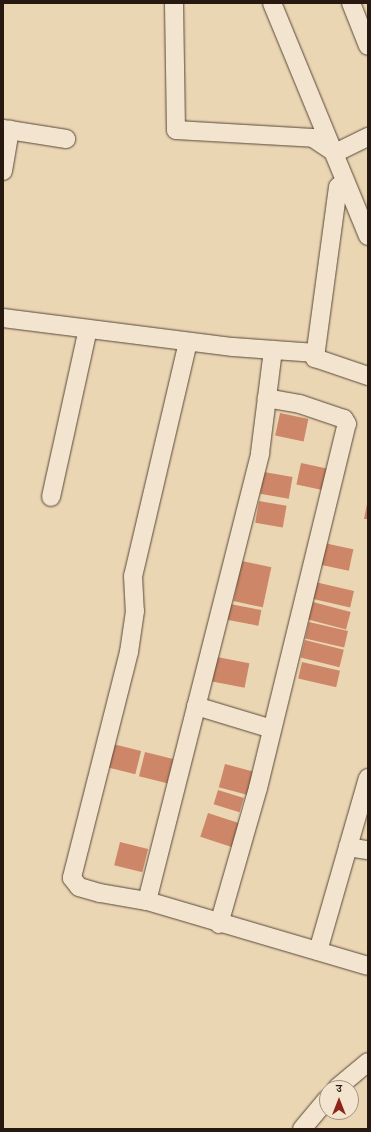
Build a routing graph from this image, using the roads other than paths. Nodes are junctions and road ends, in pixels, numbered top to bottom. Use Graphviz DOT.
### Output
graph roads {
  1 [pos="174,3"];
  2 [pos="272,3"];
  3 [pos="351,3"];
  4 [pos="368,46"];
  5 [pos="7,130"];
  6 [pos="368,137"];
  7 [pos="66,139"];
  8 [pos="335,154"];
  9 [pos="3,171"];
  10 [pos="345,181"];
  11 [pos="368,236"];
  12 [pos="3,318"];
  13 [pos="88,329"];
  14 [pos="188,342"];
  15 [pos="273,350"];
  16 [pos="316,353"];
  17 [pos="368,376"];
  18 [pos="267,398"];
  19 [pos="51,497"];
  20 [pos="196,706"];
  21 [pos="272,729"];
  22 [pos="368,778"];
  23 [pos="348,847"];
  24 [pos="368,850"];
  25 [pos="147,901"];
  26 [pos="219,924"];
  27 [pos="318,951"];
  28 [pos="368,966"];
  29 [pos="368,1062"];
  30 [pos="347,1080"];
  31 [pos="319,1108"];
  32 [pos="302,1129"];
  1 -- 8 [label="street"];
  2 -- 8 [label="street"];
  3 -- 4 [label="street"];
  5 -- 7 [label="street"];
  5 -- 9 [label="street"];
  6 -- 8 [label="street"];
  8 -- 10 [label="street"];
  10 -- 11 [label="street"];
  10 -- 16 [label="street"];
  12 -- 13 [label="street"];
  13 -- 14 [label="street"];
  13 -- 19 [label="street"];
  14 -- 15 [label="street"];
  14 -- 25 [label="street"];
  15 -- 16 [label="street"];
  15 -- 18 [label="street"];
  16 -- 17 [label="street"];
  18 -- 20 [label="street"];
  18 -- 21 [label="street"];
  20 -- 21 [label="street"];
  20 -- 25 [label="street"];
  21 -- 26 [label="street"];
  22 -- 23 [label="street"];
  23 -- 24 [label="street"];
  23 -- 27 [label="street"];
  25 -- 26 [label="street"];
  26 -- 27 [label="street"];
  27 -- 28 [label="street"];
  29 -- 30 [label="street"];
  31 -- 32 [label="street"];
}
